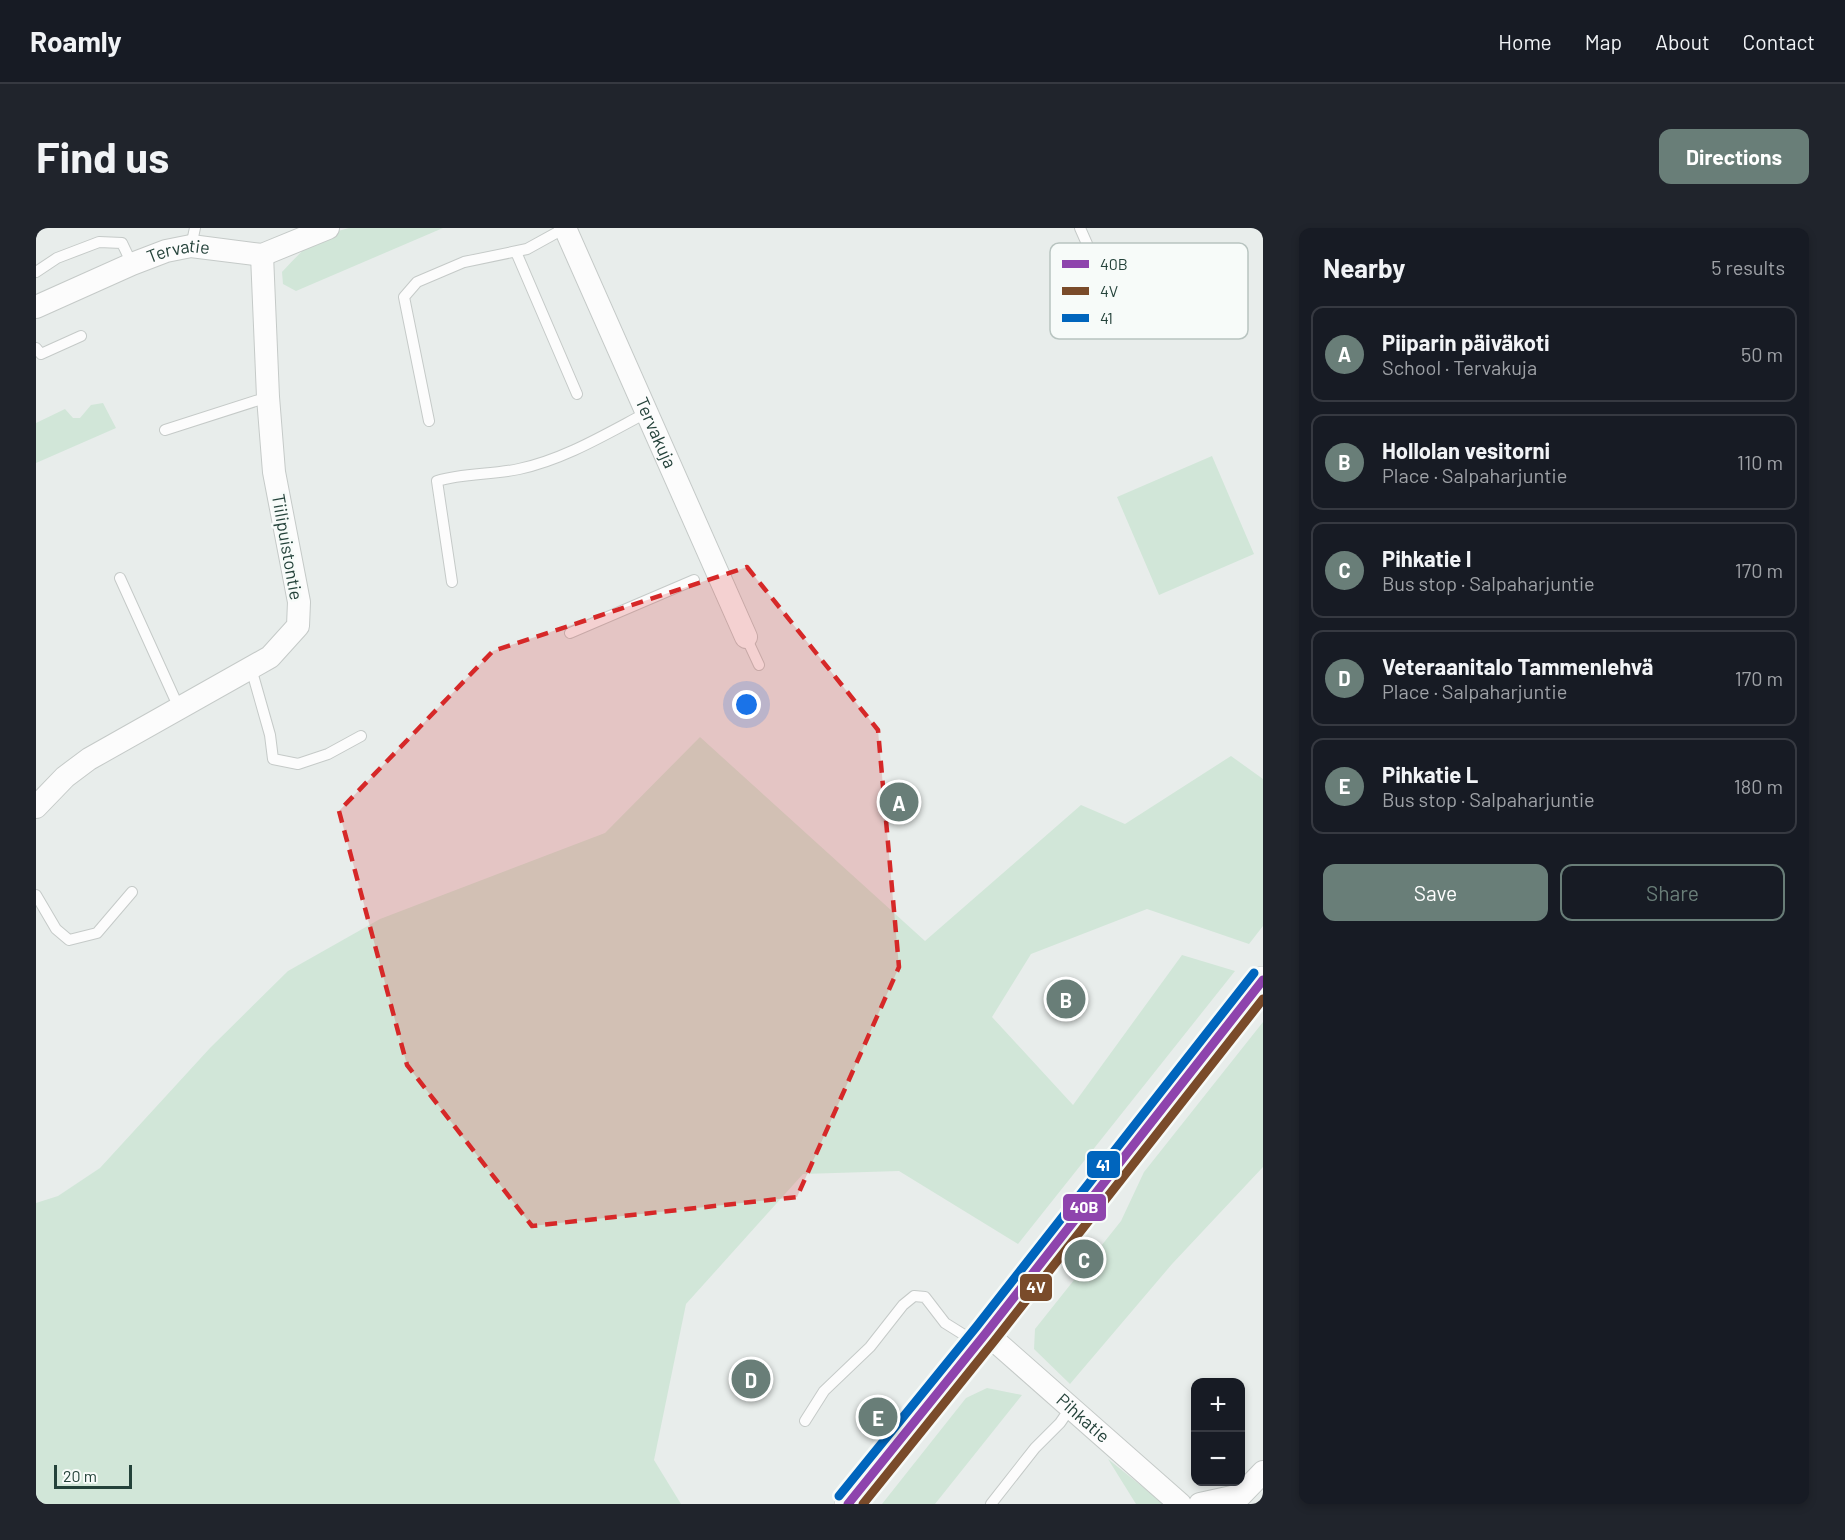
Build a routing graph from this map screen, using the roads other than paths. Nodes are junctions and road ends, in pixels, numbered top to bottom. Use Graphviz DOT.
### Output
graph roads {
  1 [pos="328,228"];
  2 [pos="565,228"];
  3 [pos="1080,228"];
  4 [pos="193,237"];
  5 [pos="1087,243"];
  6 [pos="516,252"];
  7 [pos="262,255"];
  8 [pos="132,264"];
  9 [pos="36,272"];
  10 [pos="38,302"];
  11 [pos="81,336"];
  12 [pos="38,353"];
  13 [pos="577,394"];
  14 [pos="268,397"];
  15 [pos="646,413"];
  16 [pos="429,421"];
  17 [pos="165,430"];
  18 [pos="120,578"];
  19 [pos="694,580"];
  20 [pos="452,582"];
  21 [pos="570,633"];
  22 [pos="746,637"];
  23 [pos="759,665"];
  24 [pos="251,668"];
  25 [pos="180,708"];
  26 [pos="361,736"];
  27 [pos="36,807"];
  28 [pos="132,892"];
  29 [pos="36,895"];
  30 [pos="1263,980"];
  31 [pos="981,1338"];
  32 [pos="1071,1407"];
  33 [pos="805,1421"];
  34 [pos="1263,1473"];
  35 [pos="848,1504"];
  36 [pos="991,1504"];
  37 [pos="1180,1504"];
  38 [pos="1200,1504"];
  1 -- 7 [label="street, Tervatie"];
  2 -- 6 [label="lane"];
  2 -- 15 [label="street, Tervakuja"];
  3 -- 5 [label="lane"];
  4 -- 7 [label="street, Tervatie"];
  4 -- 8 [label="street, Tervatie"];
  6 -- 13 [label="lane"];
  6 -- 16 [label="lane"];
  7 -- 14 [label="street, Tiilipuistontie"];
  8 -- 9 [label="lane"];
  8 -- 10 [label="street, Tervatie"];
  11 -- 12 [label="lane"];
  14 -- 17 [label="lane"];
  14 -- 24 [label="street, Tiilipuistontie"];
  15 -- 20 [label="lane"];
  15 -- 22 [label="street, Tervakuja"];
  18 -- 25 [label="lane"];
  19 -- 21 [label="lane"];
  22 -- 23 [label="lane"];
  24 -- 25 [label="street, Tiilipuistontie"];
  24 -- 26 [label="lane"];
  25 -- 27 [label="street, Tiilipuistontie"];
  28 -- 29 [label="lane"];
  30 -- 31 [label="street"];
  31 -- 32 [label="street, Pihkatie"];
  31 -- 33 [label="lane"];
  31 -- 35 [label="street"];
  32 -- 36 [label="lane"];
  32 -- 37 [label="street, Pihkatie"];
  34 -- 38 [label="street"];
}
